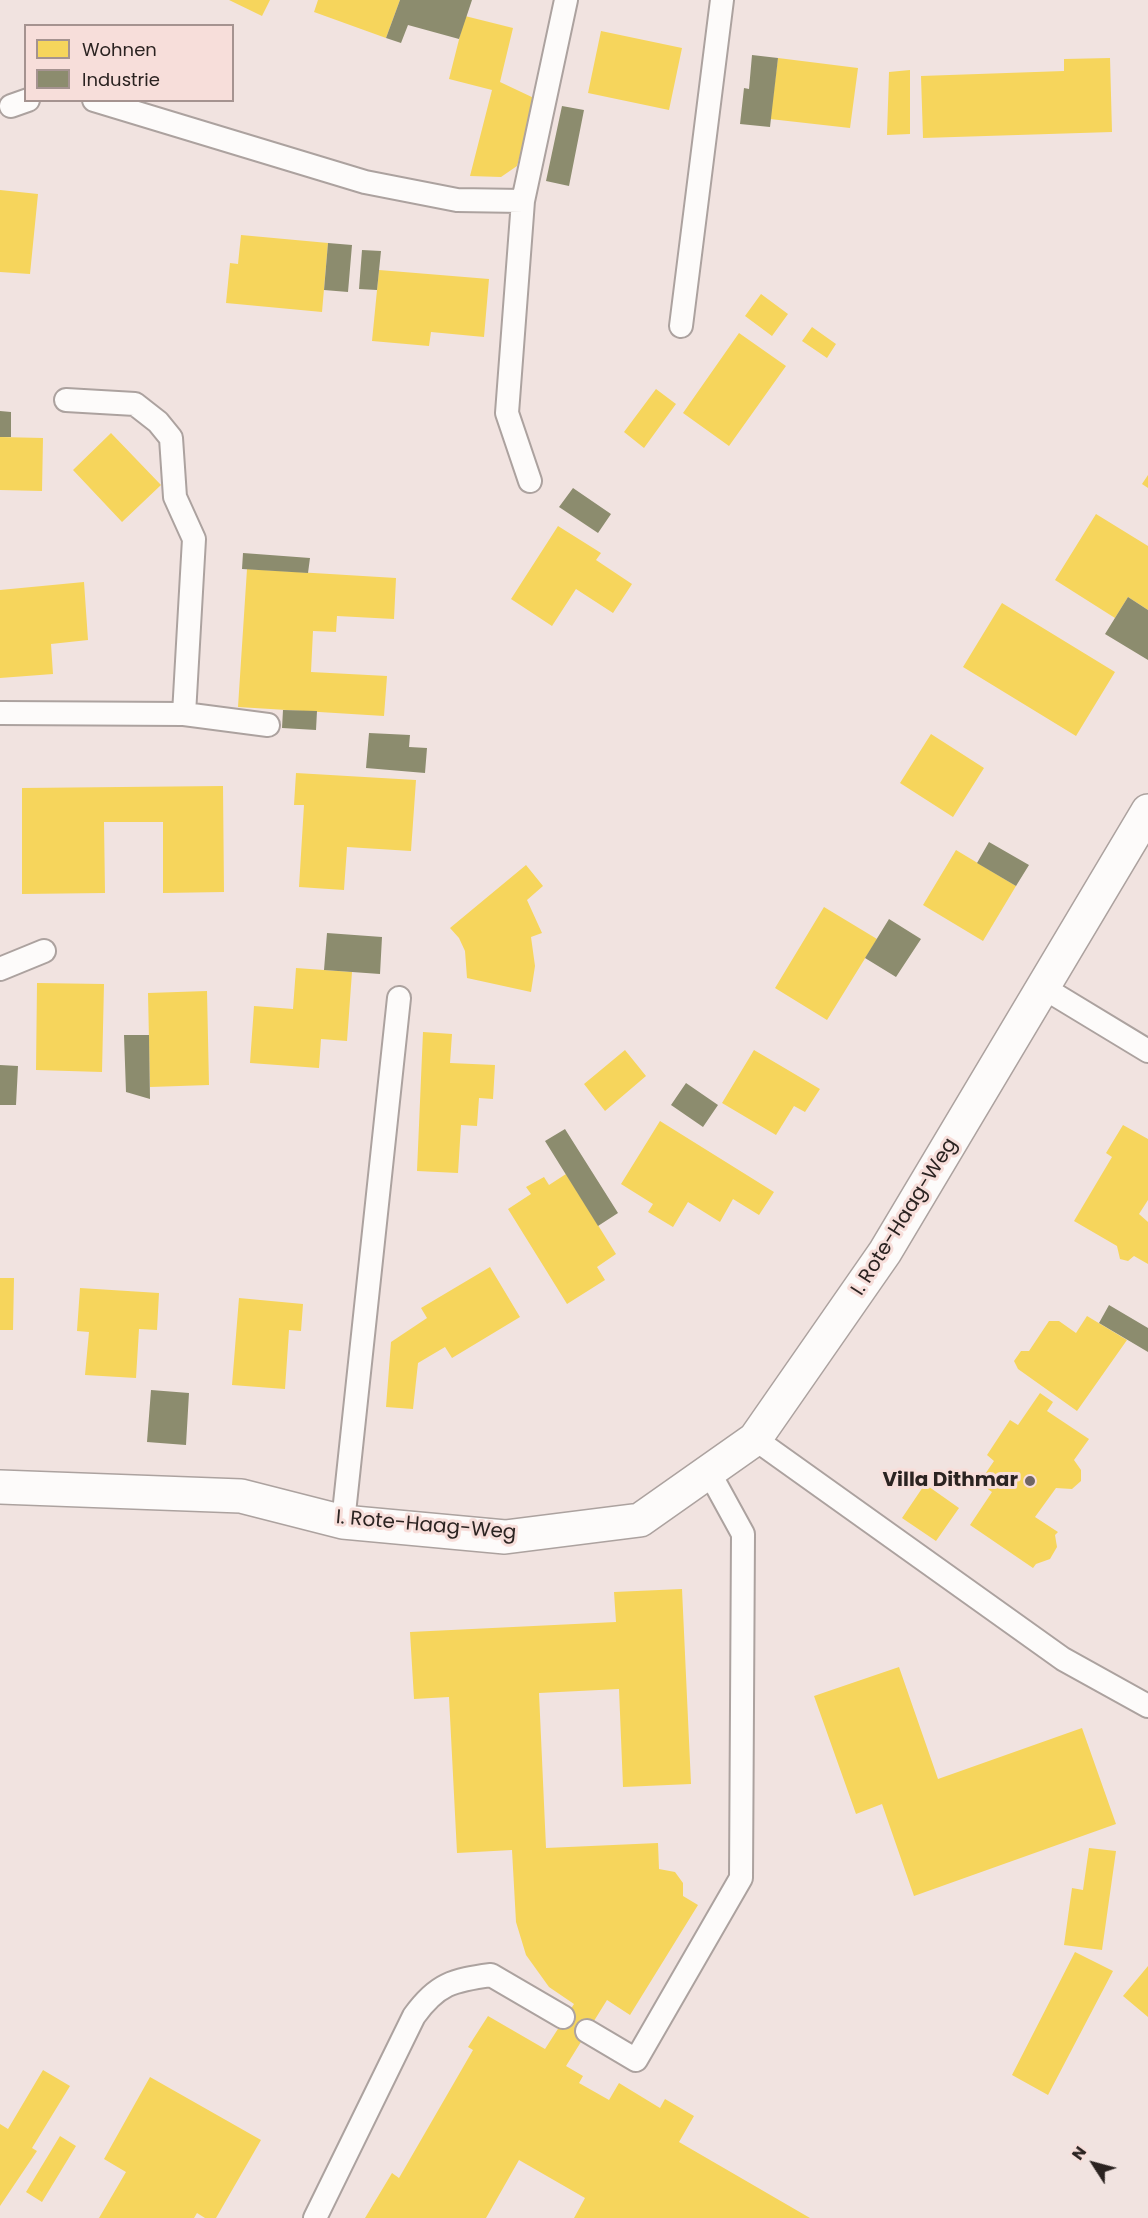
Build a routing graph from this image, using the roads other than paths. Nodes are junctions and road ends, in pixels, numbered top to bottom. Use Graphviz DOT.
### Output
graph roads {
  1 [pos="566,0"];
  2 [pos="722,0"];
  3 [pos="101,102"];
  4 [pos="523,201"];
  5 [pos="681,326"];
  6 [pos="66,400"];
  7 [pos="530,482"];
  8 [pos="0,713"];
  9 [pos="184,714"];
  10 [pos="268,725"];
  11 [pos="1148,811"];
  12 [pos="44,951"];
  13 [pos="0,969"];
  14 [pos="1044,988"];
  15 [pos="399,998"];
  16 [pos="1148,1051"];
  17 [pos="755,1439"];
  18 [pos="709,1472"];
  19 [pos="0,1487"];
  20 [pos="343,1522"];
  21 [pos="1148,1706"];
  22 [pos="563,2017"];
  23 [pos="587,2031"];
  24 [pos="315,2218"];
  1 -- 4 [label="lane"];
  2 -- 5 [label="lane"];
  3 -- 4 [label="lane"];
  4 -- 7 [label="lane"];
  6 -- 9 [label="lane"];
  8 -- 9 [label="lane"];
  9 -- 10 [label="lane"];
  11 -- 14 [label="street, I. Rote-Haag-Weg"];
  12 -- 13 [label="lane"];
  14 -- 16 [label="lane"];
  14 -- 17 [label="street, I. Rote-Haag-Weg"];
  15 -- 20 [label="lane"];
  17 -- 18 [label="street, I. Rote-Haag-Weg"];
  17 -- 21 [label="lane"];
  18 -- 20 [label="street, I. Rote-Haag-Weg"];
  18 -- 23 [label="lane"];
  19 -- 20 [label="street, I. Rote-Haag-Weg"];
  22 -- 24 [label="lane"];
}
